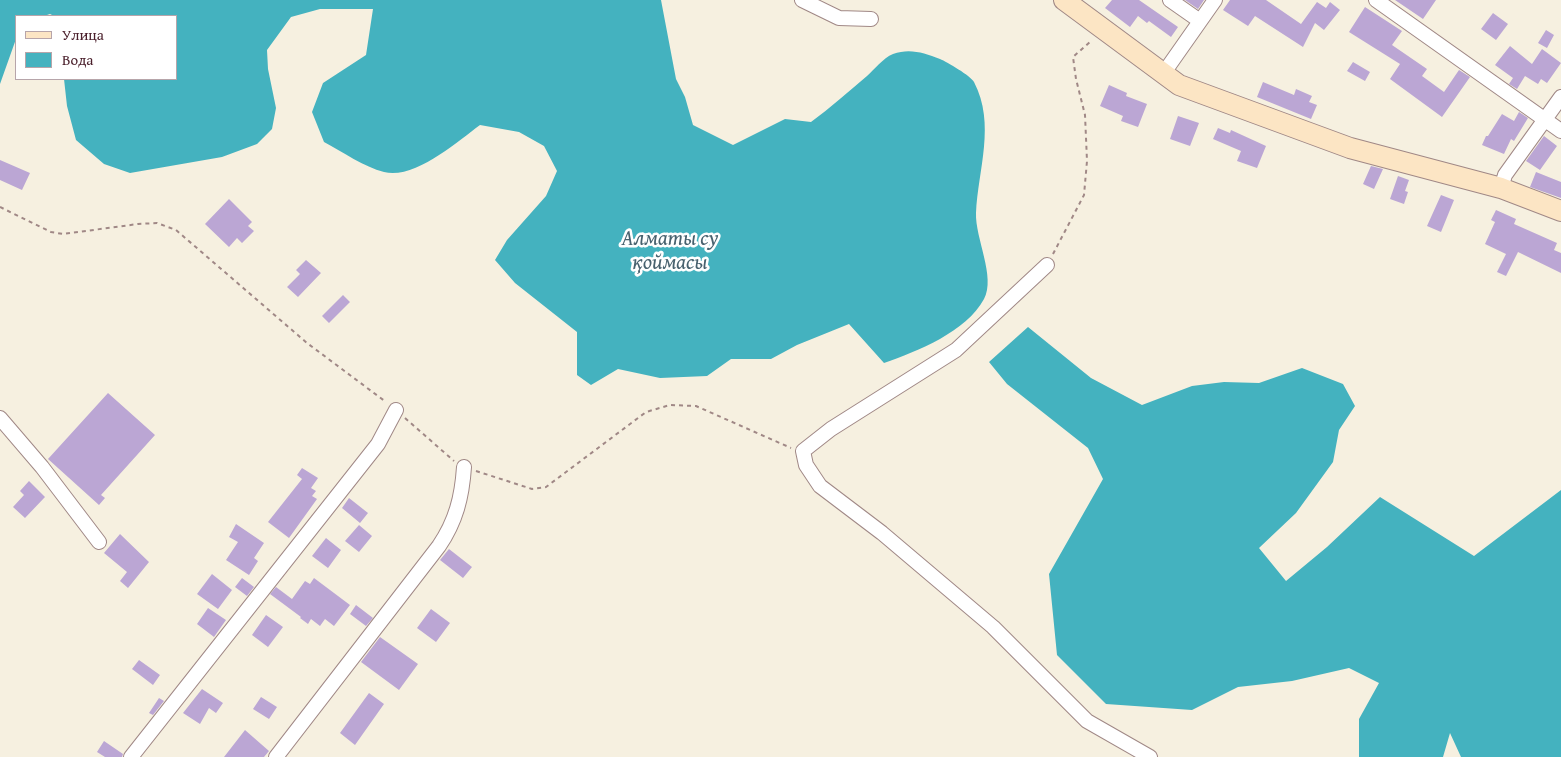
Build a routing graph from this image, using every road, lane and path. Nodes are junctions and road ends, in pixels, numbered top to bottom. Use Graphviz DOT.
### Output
graph roads {
  1 [pos="802,0"];
  2 [pos="1064,0"];
  3 [pos="1170,0"];
  4 [pos="1215,0"];
  5 [pos="1376,0"];
  6 [pos="871,19"];
  7 [pos="1200,21"];
  8 [pos="1107,32"];
  9 [pos="1163,74"];
  10 [pos="1561,97"];
  11 [pos="1545,119"];
  12 [pos="1561,131"];
  13 [pos="1501,188"];
  14 [pos="0,208"];
  15 [pos="1561,211"];
  16 [pos="1047,265"];
  17 [pos="396,410"];
  18 [pos="0,418"];
  19 [pos="780,445"];
  20 [pos="464,467"];
  21 [pos="99,542"];
  22 [pos="131,757"];
  23 [pos="276,757"];
  24 [pos="1150,757"];
  1 -- 6 [label="street"];
  2 -- 8 [label="street"];
  3 -- 7 [label="street"];
  4 -- 7 [label="street"];
  5 -- 11 [label="street"];
  7 -- 9 [label="street"];
  8 -- 9 [label="street"];
  8 -- 16 [label="path"];
  9 -- 13 [label="street"];
  10 -- 11 [label="street"];
  11 -- 12 [label="street"];
  11 -- 13 [label="street"];
  13 -- 15 [label="street"];
  14 -- 17 [label="path"];
  16 -- 24 [label="street"];
  17 -- 20 [label="path"];
  17 -- 22 [label="street"];
  18 -- 21 [label="street"];
  19 -- 20 [label="path"];
  20 -- 23 [label="street"];
}
